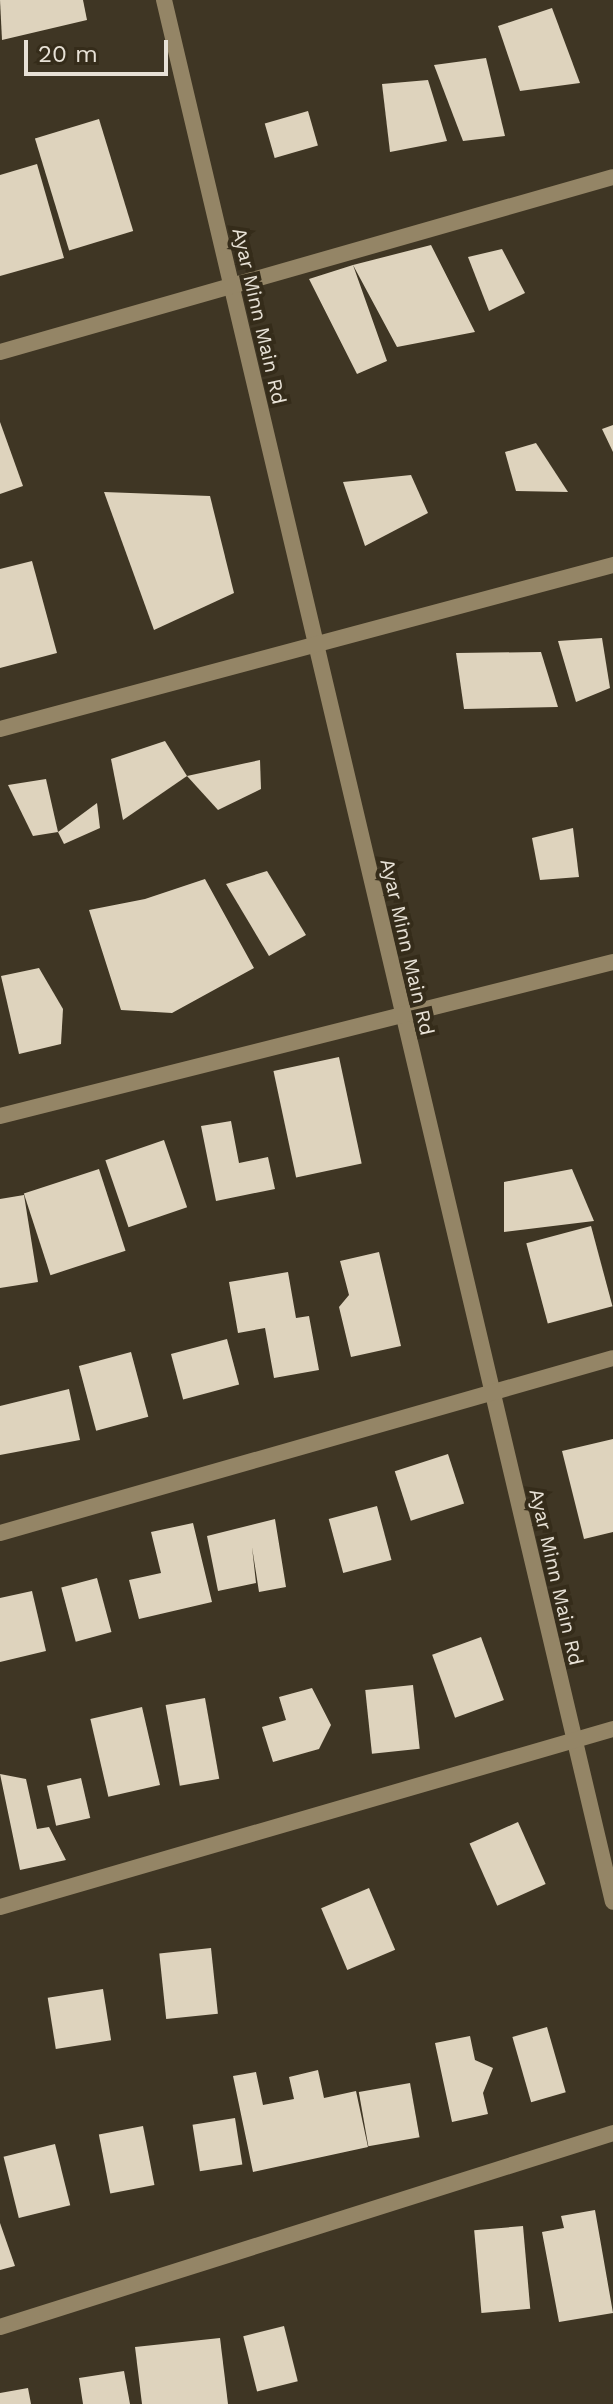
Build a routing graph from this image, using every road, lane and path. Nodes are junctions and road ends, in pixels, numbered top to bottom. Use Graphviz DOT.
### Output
graph roads {
  1 [pos="164,0"];
  2 [pos="613,177"];
  3 [pos="231,285"];
  4 [pos="0,352"];
  5 [pos="613,565"];
  6 [pos="316,643"];
  7 [pos="0,729"];
  8 [pos="613,962"];
  9 [pos="402,1011"];
  10 [pos="0,1116"];
  11 [pos="613,1358"];
  12 [pos="492,1392"];
  13 [pos="0,1533"];
  14 [pos="613,1729"];
  15 [pos="575,1740"];
  16 [pos="613,1902"];
  17 [pos="0,1907"];
  18 [pos="613,2133"];
  19 [pos="0,2327"];
  1 -- 3 [label="street, Ayar Minn Main Rd"];
  2 -- 3 [label="street"];
  3 -- 4 [label="street"];
  3 -- 6 [label="street, Ayar Minn Main Rd"];
  5 -- 6 [label="street"];
  6 -- 7 [label="street"];
  6 -- 9 [label="street, Ayar Minn Main Rd"];
  8 -- 9 [label="street"];
  9 -- 10 [label="street"];
  9 -- 12 [label="street, Ayar Minn Main Rd"];
  11 -- 12 [label="street"];
  12 -- 13 [label="street"];
  12 -- 15 [label="street, Ayar Minn Main Rd"];
  14 -- 15 [label="street"];
  15 -- 16 [label="street, Ayar Minn Main Rd"];
  15 -- 17 [label="street"];
  18 -- 19 [label="street"];
}
